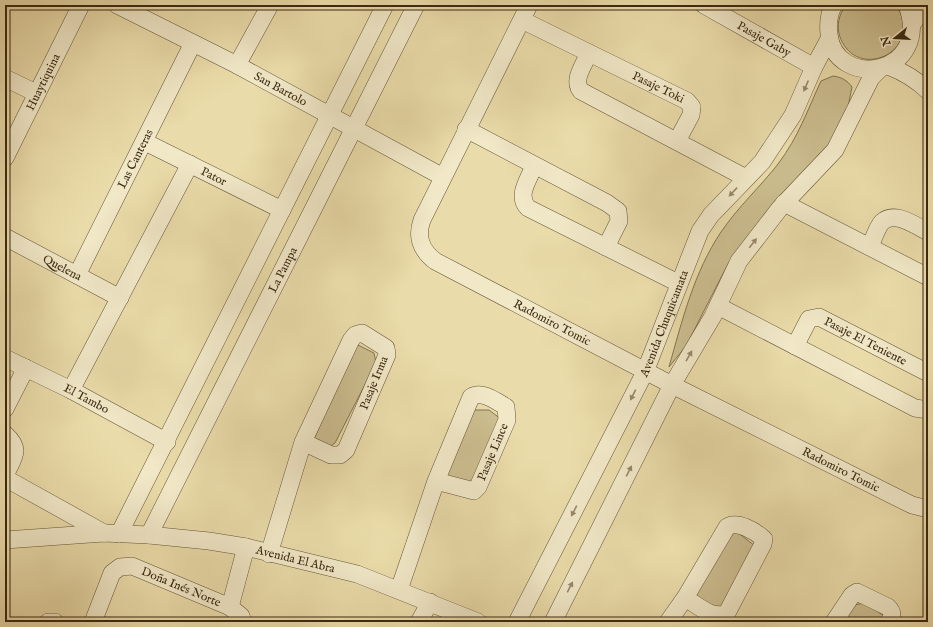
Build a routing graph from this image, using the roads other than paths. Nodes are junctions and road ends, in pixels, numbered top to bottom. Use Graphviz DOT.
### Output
graph roads {
  1 [pos="81,5"];
  2 [pos="117,5"];
  3 [pos="270,5"];
  4 [pos="385,5"];
  5 [pos="416,5"];
  6 [pos="529,5"];
  7 [pos="907,5"];
  8 [pos="832,6"];
  9 [pos="712,7"];
  10 [pos="928,7"];
  11 [pos="522,20"];
  12 [pos="913,22"];
  13 [pos="829,39"];
  14 [pos="194,43"];
  15 [pos="907,50"];
  16 [pos="589,53"];
  17 [pos="237,65"];
  18 [pos="814,67"];
  19 [pos="884,68"];
  20 [pos="5,78"];
  21 [pos="923,86"];
  22 [pos="36,93"];
  23 [pos="330,115"];
  24 [pos="355,128"];
  25 [pos="466,130"];
  26 [pos="677,141"];
  27 [pos="145,142"];
  28 [pos="5,158"];
  29 [pos="190,164"];
  30 [pos="534,166"];
  31 [pos="443,177"];
  32 [pos="746,178"];
  33 [pos="784,203"];
  34 [pos="282,210"];
  35 [pos="928,232"];
  36 [pos="5,237"];
  37 [pos="606,247"];
  38 [pos="870,247"];
  39 [pos="76,275"];
  40 [pos="928,277"];
  41 [pos="678,283"];
  42 [pos="120,298"];
  43 [pos="718,306"];
  44 [pos="795,346"];
  45 [pos="5,358"];
  46 [pos="26,368"];
  47 [pos="646,372"];
  48 [pos="928,373"];
  49 [pos="672,385"];
  50 [pos="71,390"];
  51 [pos="5,409"];
  52 [pos="928,410"];
  53 [pos="5,434"];
  54 [pos="167,442"];
  55 [pos="303,442"];
  56 [pos="5,475"];
  57 [pos="5,478"];
  58 [pos="436,481"];
  59 [pos="928,509"];
  60 [pos="112,534"];
  61 [pos="150,535"];
  62 [pos="5,540"];
  63 [pos="246,547"];
  64 [pos="269,554"];
  65 [pos="399,590"];
  66 [pos="685,598"];
  67 [pos="430,602"];
  68 [pos="238,615"];
  69 [pos="48,622"];
  70 [pos="55,622"];
  71 [pos="93,622"];
  72 [pos="419,622"];
  73 [pos="478,622"];
  74 [pos="517,622"];
  75 [pos="553,622"];
  76 [pos="668,622"];
  77 [pos="834,622"];
  78 [pos="889,622"];
  1 -- 22 [label="street, Huaytiquina"];
  2 -- 14 [label="street, San Bartolo"];
  3 -- 17 [label="street"];
  4 -- 23 [label="street"];
  5 -- 24 [label="street, La Pampa"];
  6 -- 11 [label="street, Radomiro Tomic"];
  7 -- 12 [label="street"];
  8 -- 13 [label="street, Avenida Chuquicamata"];
  9 -- 18 [label="street, Pasaje Gaby"];
  10 -- 12 [label="street"];
  11 -- 16 [label="street, Pasaje Toki"];
  11 -- 25 [label="street, Radomiro Tomic"];
  12 -- 15 [label="street"];
  13 -- 18 [label="street, Avenida Chuquicamata"];
  13 -- 19 [label="street"];
  14 -- 17 [label="street, San Bartolo"];
  14 -- 27 [label="street, Las Canteras"];
  15 -- 19 [label="street"];
  15 -- 21 [label="street"];
  16 -- 26 [label="street"];
  16 -- 26 [label="street, Pasaje Toki"];
  17 -- 23 [label="street, San Bartolo"];
  18 -- 32 [label="street, Avenida Chuquicamata, one-way"];
  19 -- 21 [label="street"];
  19 -- 33 [label="street"];
  20 -- 22 [label="street"];
  22 -- 28 [label="street, Huaytiquina"];
  23 -- 24 [label="street, San Bartolo"];
  23 -- 34 [label="street"];
  24 -- 31 [label="street, San Bartolo"];
  24 -- 61 [label="street, La Pampa"];
  25 -- 30 [label="street"];
  25 -- 31 [label="street, Radomiro Tomic"];
  26 -- 32 [label="street"];
  27 -- 29 [label="street, Pator"];
  27 -- 39 [label="street, Las Canteras"];
  29 -- 34 [label="street, Pator"];
  29 -- 42 [label="street"];
  30 -- 37 [label="street"];
  30 -- 37 [label="street"];
  31 -- 47 [label="street, Radomiro Tomic"];
  32 -- 41 [label="street, Avenida Chuquicamata, one-way"];
  33 -- 38 [label="street"];
  43 -- 33 [label="street, one-way"];
  34 -- 54 [label="street"];
  35 -- 38 [label="street"];
  36 -- 39 [label="street, Quelena"];
  37 -- 41 [label="street"];
  38 -- 40 [label="street"];
  39 -- 42 [label="street, Quelena"];
  41 -- 47 [label="street, Avenida Chuquicamata"];
  42 -- 50 [label="street"];
  43 -- 44 [label="street"];
  49 -- 43 [label="street, one-way"];
  44 -- 48 [label="street, Pasaje El Teniente"];
  44 -- 52 [label="street"];
  45 -- 46 [label="street, El Tambo"];
  46 -- 50 [label="street, El Tambo"];
  46 -- 51 [label="street"];
  47 -- 49 [label="street, Radomiro Tomic"];
  47 -- 74 [label="street, Avenida Chuquicamata, one-way"];
  49 -- 59 [label="street, Radomiro Tomic"];
  75 -- 49 [label="street, one-way"];
  50 -- 54 [label="street, El Tambo"];
  53 -- 56 [label="street"];
  54 -- 60 [label="street"];
  55 -- 55 [label="street, Pasaje Irma"];
  55 -- 64 [label="street, Pasaje Irma"];
  57 -- 60 [label="street, Avenida El Abra"];
  58 -- 58 [label="street, Pasaje Lince"];
  58 -- 65 [label="street, Pasaje Lince"];
  60 -- 61 [label="street, Avenida El Abra"];
  60 -- 62 [label="street, Avenida El Abra"];
  61 -- 63 [label="street, Avenida El Abra"];
  63 -- 64 [label="street, Avenida El Abra"];
  63 -- 68 [label="street, Doña Inés Norte"];
  64 -- 65 [label="street, Avenida El Abra"];
  65 -- 67 [label="street, Avenida El Abra"];
  66 -- 66 [label="street"];
  66 -- 76 [label="street"];
  67 -- 72 [label="street"];
  67 -- 73 [label="street, Avenida El Abra"];
  68 -- 71 [label="street, Doña Inés Norte"];
  69 -- 70 [label="street"];
  77 -- 78 [label="street"];
}
